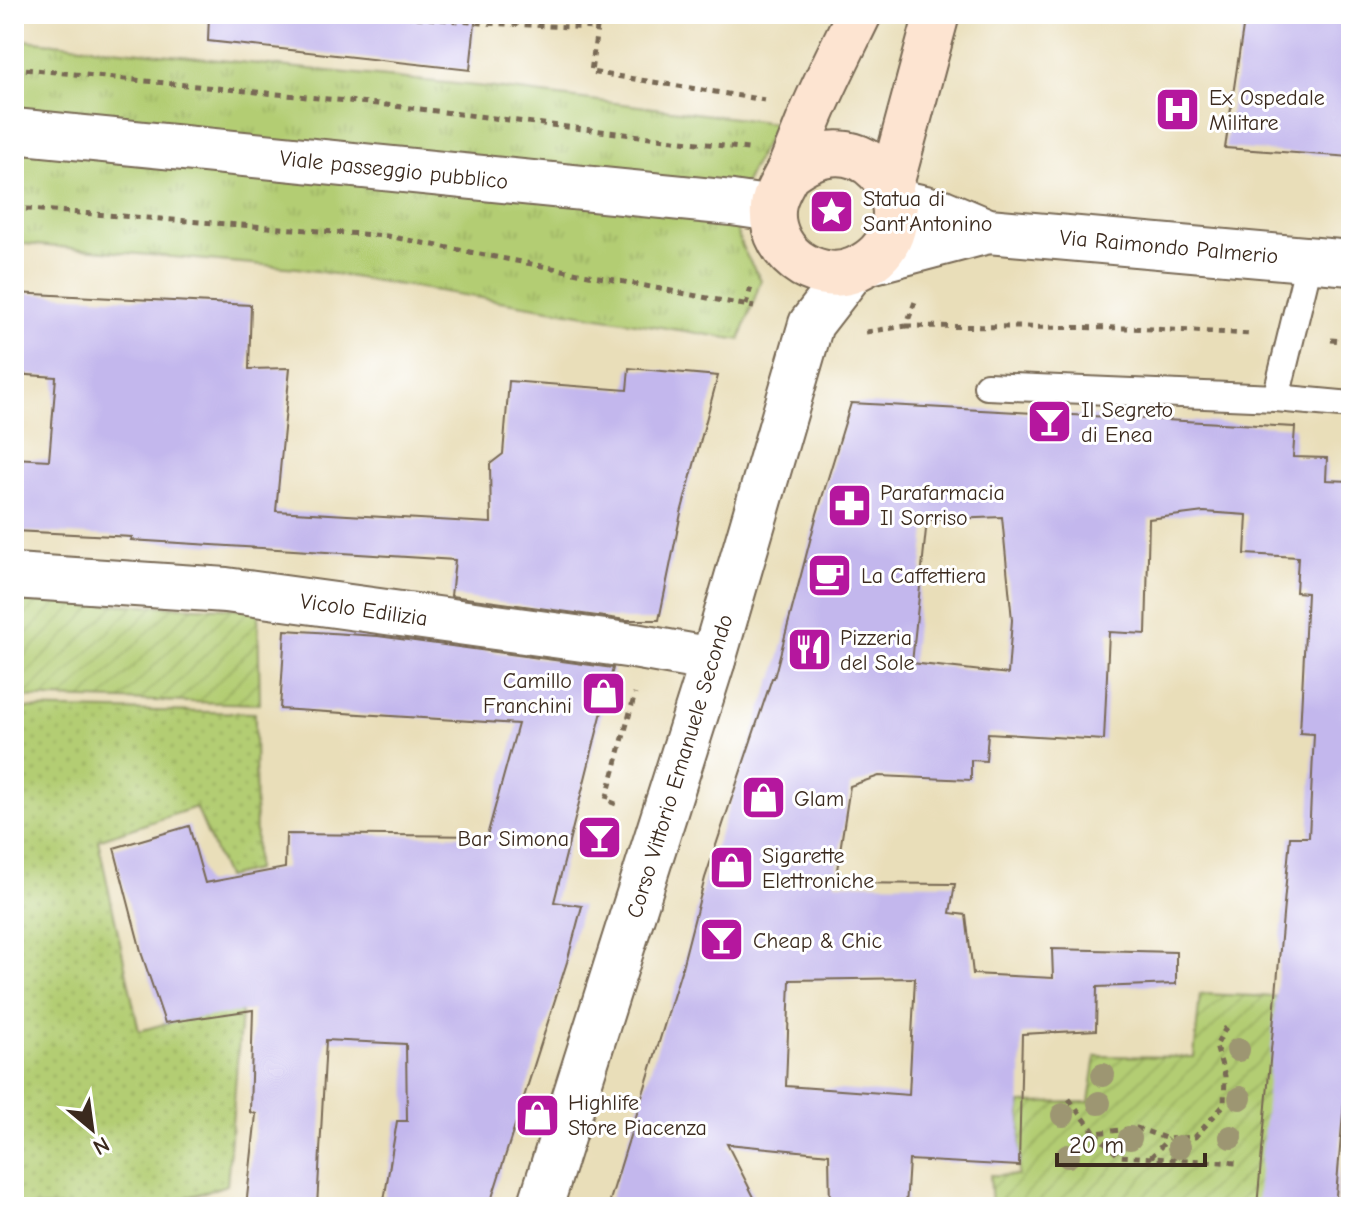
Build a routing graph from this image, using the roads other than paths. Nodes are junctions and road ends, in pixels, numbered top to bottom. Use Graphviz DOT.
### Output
graph roads {
  1 [pos="859,14"];
  2 [pos="937,14"];
  3 [pos="14,131"];
  4 [pos="773,178"];
  5 [pos="892,195"];
  6 [pos="988,231"];
  7 [pos="794,259"];
  8 [pos="1331,260"];
  9 [pos="861,267"];
  10 [pos="811,324"];
  11 [pos="987,386"];
  12 [pos="1276,398"];
  13 [pos="1351,405"];
  14 [pos="14,576"];
  15 [pos="713,660"];
  16 [pos="540,1207"];
  1 -- 4 [label="street"];
  2 -- 5 [label="street"];
  3 -- 4 [label="street, Viale passeggio pubblico"];
  4 -- 5 [label="street"];
  4 -- 7 [label="street"];
  5 -- 6 [label="street, Via Raimondo Palmerio"];
  5 -- 9 [label="street"];
  6 -- 8 [label="street, Via Raimondo Palmerio"];
  6 -- 9 [label="street, Via Raimondo Palmerio"];
  7 -- 9 [label="street"];
  7 -- 10 [label="street"];
  8 -- 12 [label="lane"];
  9 -- 10 [label="street, Corso Vittorio Emanuele Secondo"];
  10 -- 15 [label="street, Corso Vittorio Emanuele Secondo"];
  11 -- 12 [label="lane"];
  12 -- 13 [label="lane"];
  14 -- 15 [label="street, Vicolo Edilizia"];
  15 -- 16 [label="street, Corso Vittorio Emanuele Secondo"];
}
